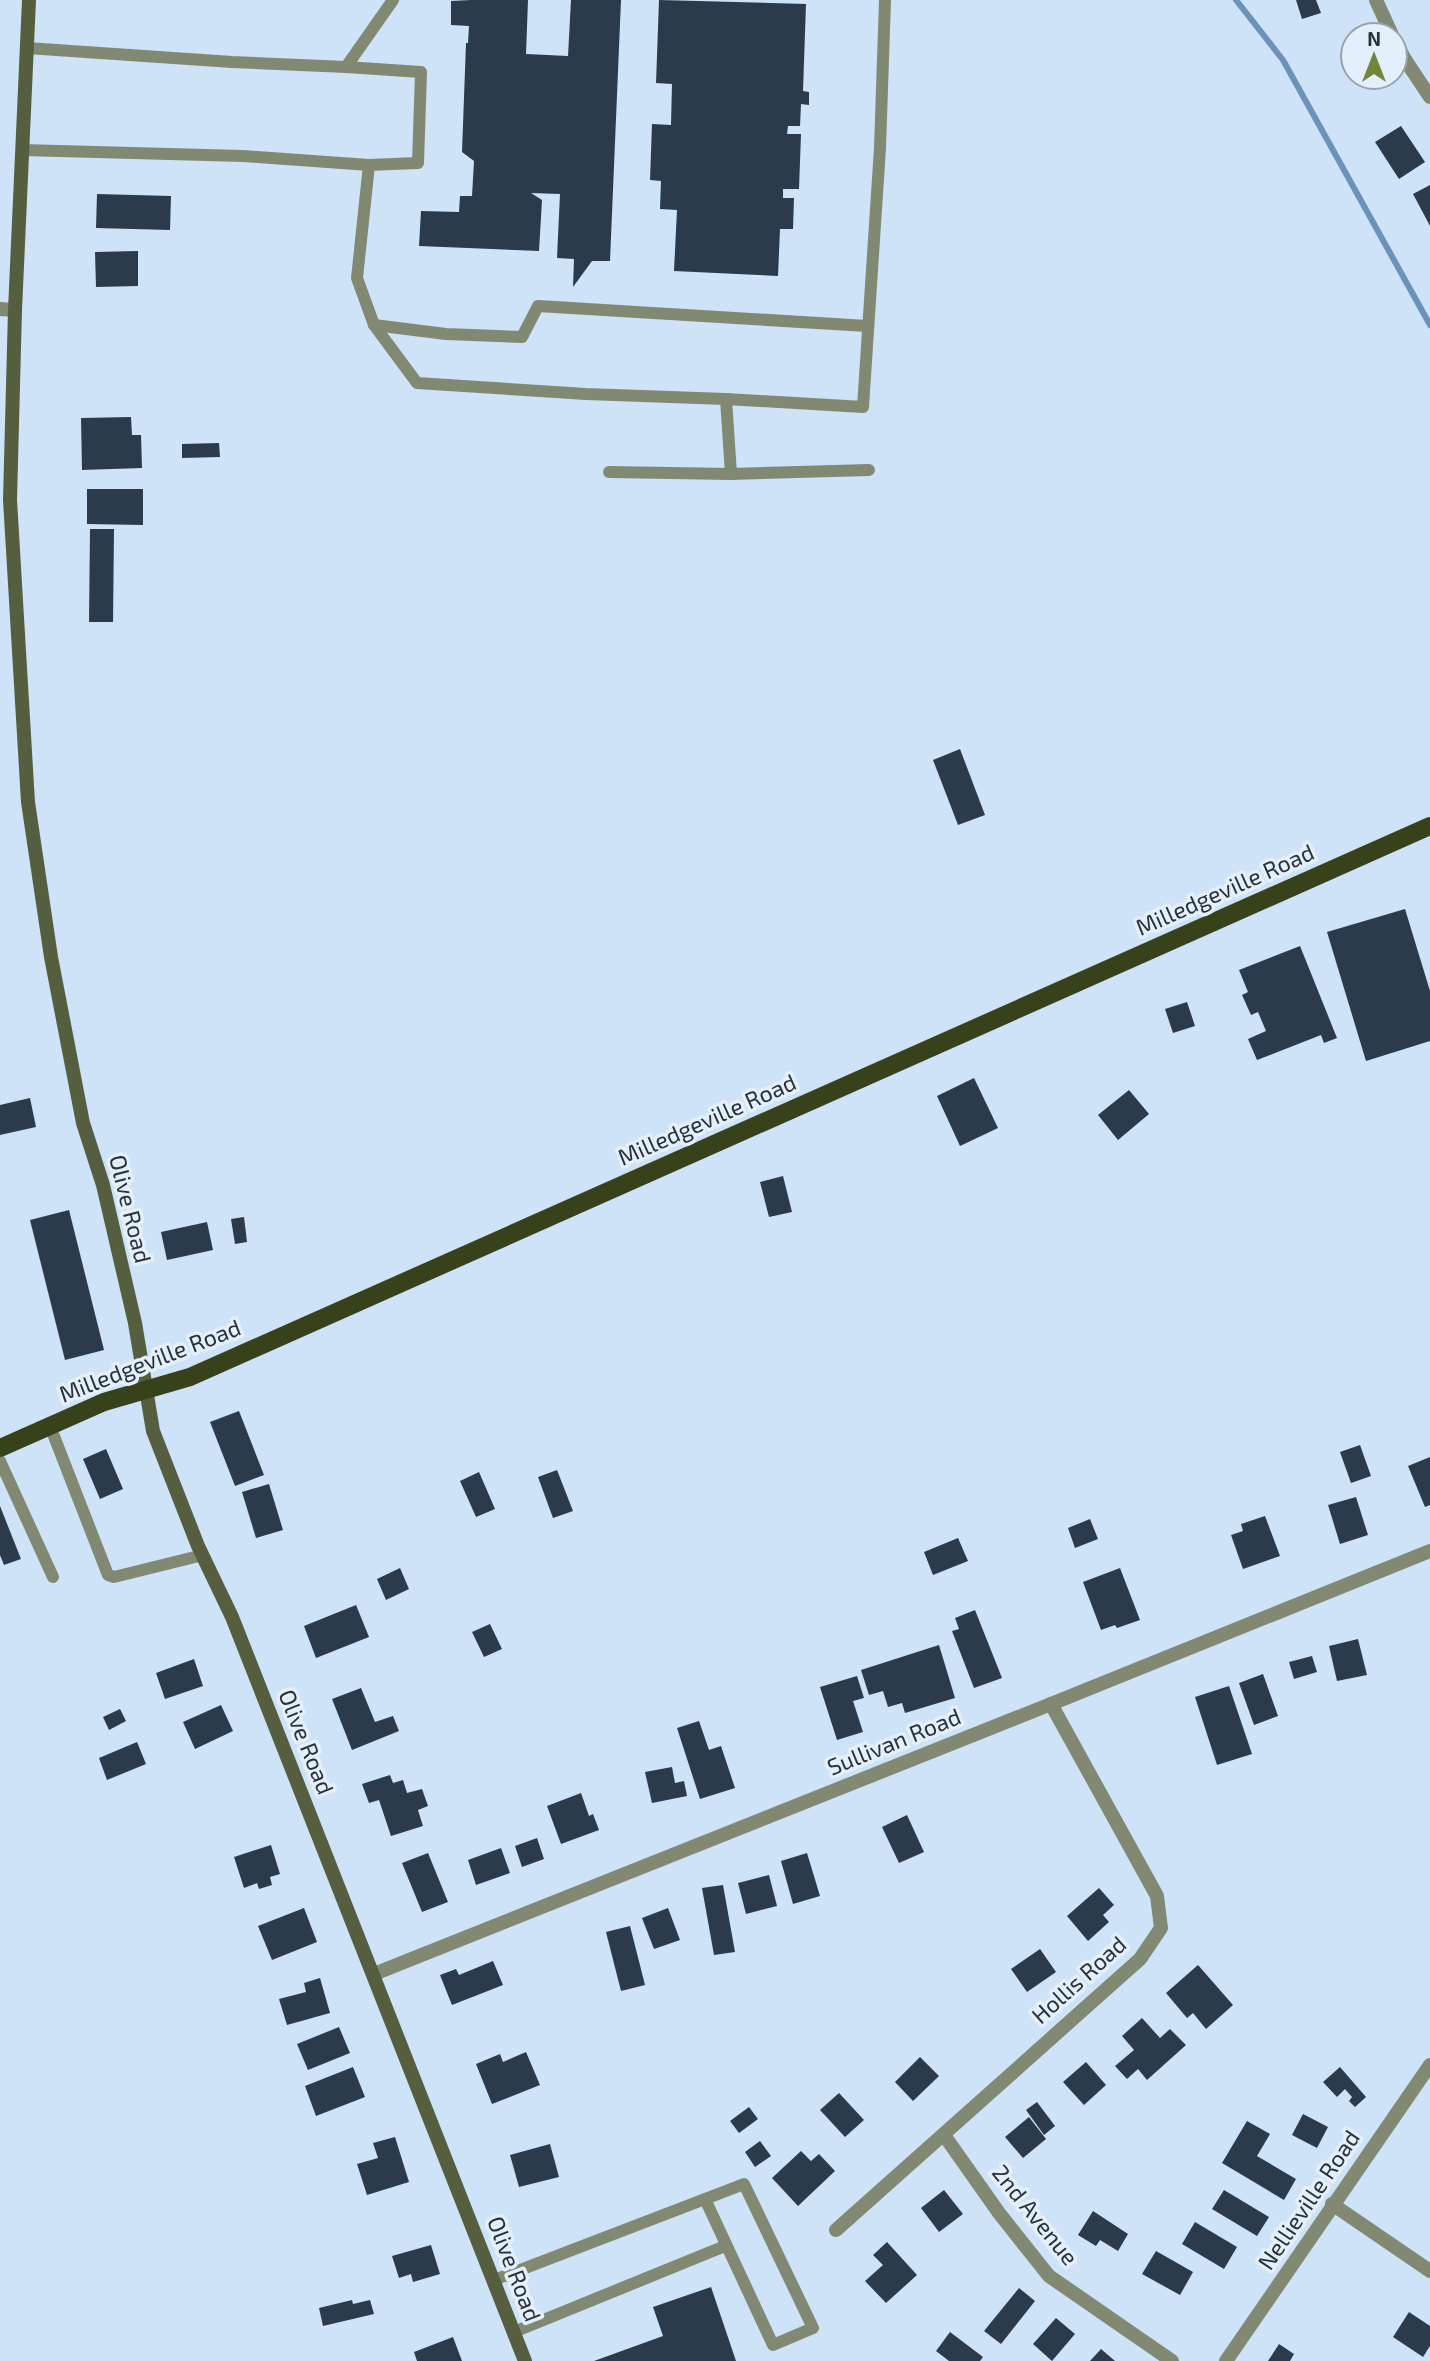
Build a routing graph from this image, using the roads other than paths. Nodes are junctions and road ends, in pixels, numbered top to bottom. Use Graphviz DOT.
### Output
graph roads {
  1 [pos="29,0"];
  2 [pos="393,0"];
  3 [pos="886,0"];
  4 [pos="1376,0"];
  5 [pos="1386,21"];
  6 [pos="27,48"];
  7 [pos="1409,65"];
  8 [pos="346,67"];
  9 [pos="1430,96"];
  10 [pos="22,150"];
  11 [pos="369,164"];
  12 [pos="0,309"];
  13 [pos="15,310"];
  14 [pos="374,325"];
  15 [pos="867,326"];
  16 [pos="726,399"];
  17 [pos="869,470"];
  18 [pos="609,472"];
  19 [pos="731,474"];
  20 [pos="5,502"];
  21 [pos="1430,826"];
  22 [pos="148,1390"];
  23 [pos="50,1426"];
  24 [pos="0,1448"];
  25 [pos="0,1461"];
  26 [pos="1430,1551"];
  27 [pos="203,1555"];
  28 [pos="53,1577"];
  29 [pos="1051,1704"];
  30 [pos="374,1973"];
  31 [pos="1430,2065"];
  32 [pos="944,2135"];
  33 [pos="705,2199"];
  34 [pos="1332,2204"];
  35 [pos="836,2230"];
  36 [pos="725,2246"];
  37 [pos="1430,2271"];
  38 [pos="494,2280"];
  39 [pos="514,2332"];
  40 [pos="525,2361"];
  41 [pos="1172,2361"];
  42 [pos="1226,2361"];
  1 -- 6 [label="street, Olive Road"];
  2 -- 8 [label="lane"];
  3 -- 15 [label="lane"];
  4 -- 5 [label="street"];
  6 -- 8 [label="lane"];
  6 -- 10 [label="street, Olive Road"];
  7 -- 9 [label="street"];
  8 -- 11 [label="lane"];
  10 -- 11 [label="lane"];
  10 -- 13 [label="street, Olive Road"];
  11 -- 14 [label="lane"];
  12 -- 13 [label="street"];
  13 -- 20 [label="street, Olive Road"];
  14 -- 15 [label="lane"];
  14 -- 16 [label="lane"];
  15 -- 16 [label="lane"];
  16 -- 19 [label="lane"];
  17 -- 19 [label="lane"];
  18 -- 19 [label="lane"];
  20 -- 22 [label="street, Olive Road"];
  21 -- 22 [label="main road, Milledgeville Road"];
  22 -- 23 [label="main road, Milledgeville Road"];
  22 -- 27 [label="street, Olive Road"];
  23 -- 24 [label="main road, Milledgeville Road"];
  23 -- 27 [label="lane"];
  25 -- 28 [label="lane"];
  26 -- 29 [label="street, Sullivan Road"];
  27 -- 30 [label="street, Olive Road"];
  29 -- 30 [label="street, Sullivan Road"];
  29 -- 32 [label="street, Hollis Road"];
  30 -- 38 [label="street, Olive Road"];
  31 -- 34 [label="street, Nellieville Road"];
  32 -- 35 [label="street, Hollis Road"];
  32 -- 41 [label="street, 2nd Avenue"];
  33 -- 36 [label="lane"];
  33 -- 36 [label="lane"];
  33 -- 38 [label="lane"];
  34 -- 37 [label="street"];
  34 -- 42 [label="street, Nellieville Road"];
  36 -- 39 [label="lane"];
  38 -- 39 [label="street, Olive Road"];
  39 -- 40 [label="street, Olive Road"];
}
